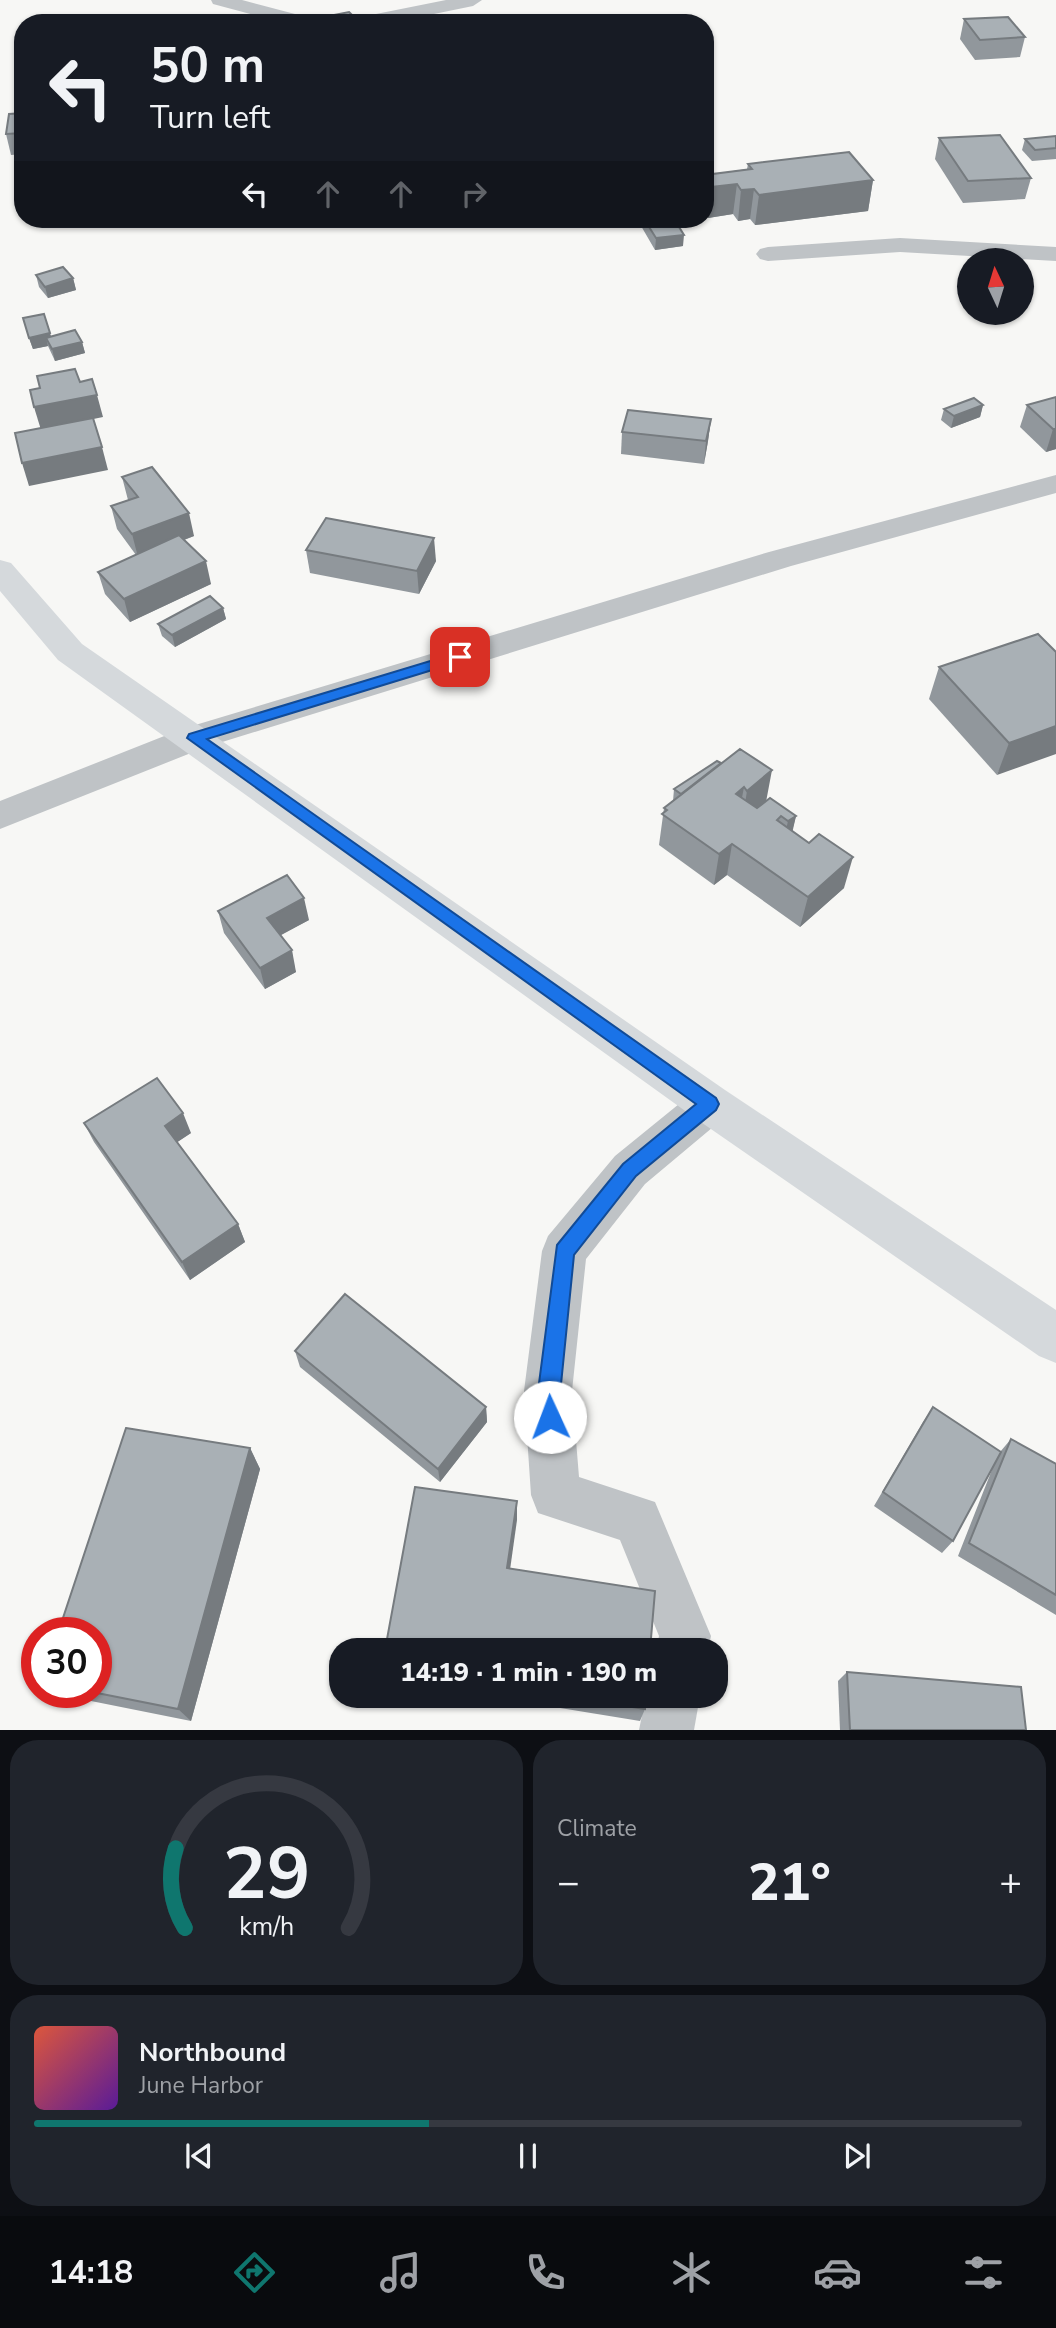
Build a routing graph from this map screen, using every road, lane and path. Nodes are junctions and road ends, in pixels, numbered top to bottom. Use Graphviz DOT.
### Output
graph roads {
  1 [pos="220,0"];
  2 [pos="473,0"];
  3 [pos="273,14"];
  4 [pos="405,14"];
  5 [pos="768,254"];
  6 [pos="1056,254"];
  7 [pos="1056,484"];
  8 [pos="0,570"];
  9 [pos="194,738"];
  10 [pos="0,816"];
  11 [pos="710,1104"];
  12 [pos="1056,1339"];
  13 [pos="685,1638"];
  14 [pos="671,1708"];
  15 [pos="666,1730"];
  1 -- 3 [label="street"];
  2 -- 4 [label="street"];
  5 -- 6 [label="street"];
  7 -- 9 [label="street"];
  8 -- 9 [label="main road"];
  9 -- 10 [label="street"];
  9 -- 11 [label="main road"];
  11 -- 12 [label="main road"];
  11 -- 13 [label="street"];
  14 -- 15 [label="street"];
}
